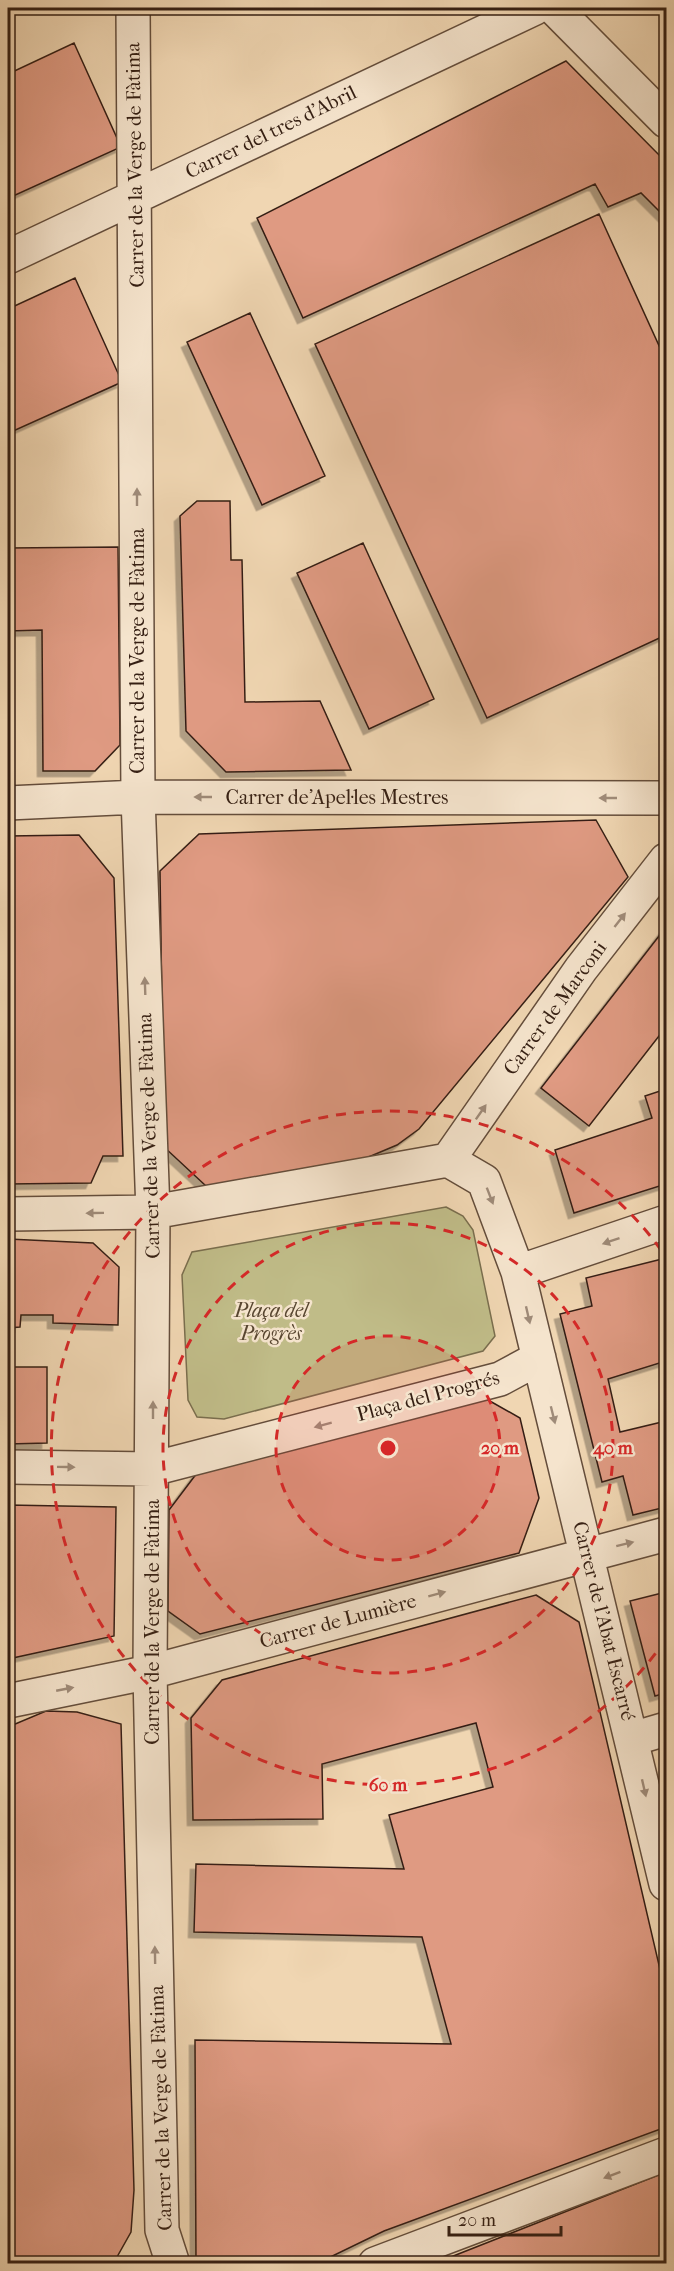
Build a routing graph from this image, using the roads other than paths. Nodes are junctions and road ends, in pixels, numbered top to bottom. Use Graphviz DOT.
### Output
graph roads {
  1 [pos="133,8"];
  2 [pos="535,8"];
  3 [pos="554,8"];
  4 [pos="666,121"];
  5 [pos="136,197"];
  6 [pos="8,257"];
  7 [pos="138,797"];
  8 [pos="666,798"];
  9 [pos="8,803"];
  10 [pos="666,860"];
  11 [pos="448,1160"];
  12 [pos="153,1212"];
  13 [pos="8,1214"];
  14 [pos="666,1222"];
  15 [pos="518,1272"];
  16 [pos="539,1358"];
  17 [pos="8,1467"];
  18 [pos="153,1469"];
  19 [pos="666,1534"];
  20 [pos="588,1553"];
  21 [pos="150,1672"];
  22 [pos="8,1701"];
  23 [pos="666,1729"];
  24 [pos="632,1739"];
  25 [pos="666,1884"];
  26 [pos="666,2154"];
  27 [pos="173,2264"];
  28 [pos="375,2264"];
  1 -- 5 [label="street, Carrer de la Verge de Fàtima"];
  2 -- 5 [label="street, Carrer del tres d'Abril"];
  3 -- 4 [label="street"];
  5 -- 6 [label="street, Carrer del tres d'Abril"];
  7 -- 5 [label="street, Carrer de la Verge de Fàtima, one-way"];
  8 -- 7 [label="street, Carrer de'Apel·les Mestres, one-way"];
  7 -- 9 [label="street, Carrer de'Apel·les Mestres"];
  12 -- 7 [label="street, Carrer de la Verge de Fàtima, one-way"];
  11 -- 10 [label="street, Carrer de Marconi, one-way"];
  11 -- 12 [label="street"];
  11 -- 15 [label="street, one-way"];
  12 -- 13 [label="street, one-way"];
  18 -- 12 [label="street, Carrer de la Verge de Fàtima, one-way"];
  14 -- 15 [label="street, one-way"];
  15 -- 16 [label="street, one-way"];
  16 -- 18 [label="street, Plaça del Progrés, one-way"];
  16 -- 20 [label="street, Carrer de l'Abat Escarré, one-way"];
  17 -- 18 [label="street, Plaça del Progrés, one-way"];
  18 -- 21 [label="street, Carrer de la Verge de Fàtima"];
  20 -- 19 [label="street, Carrer de Lumière, one-way"];
  21 -- 20 [label="street, Carrer de Lumière, one-way"];
  20 -- 24 [label="street, Carrer de l'Abat Escarré"];
  22 -- 21 [label="street, Carrer de Lumière, one-way"];
  27 -- 21 [label="street, Carrer de la Verge de Fàtima, one-way"];
  23 -- 24 [label="street"];
  24 -- 25 [label="street, Carrer de l'Abat Escarré, one-way"];
  26 -- 28 [label="street, one-way"];
}
